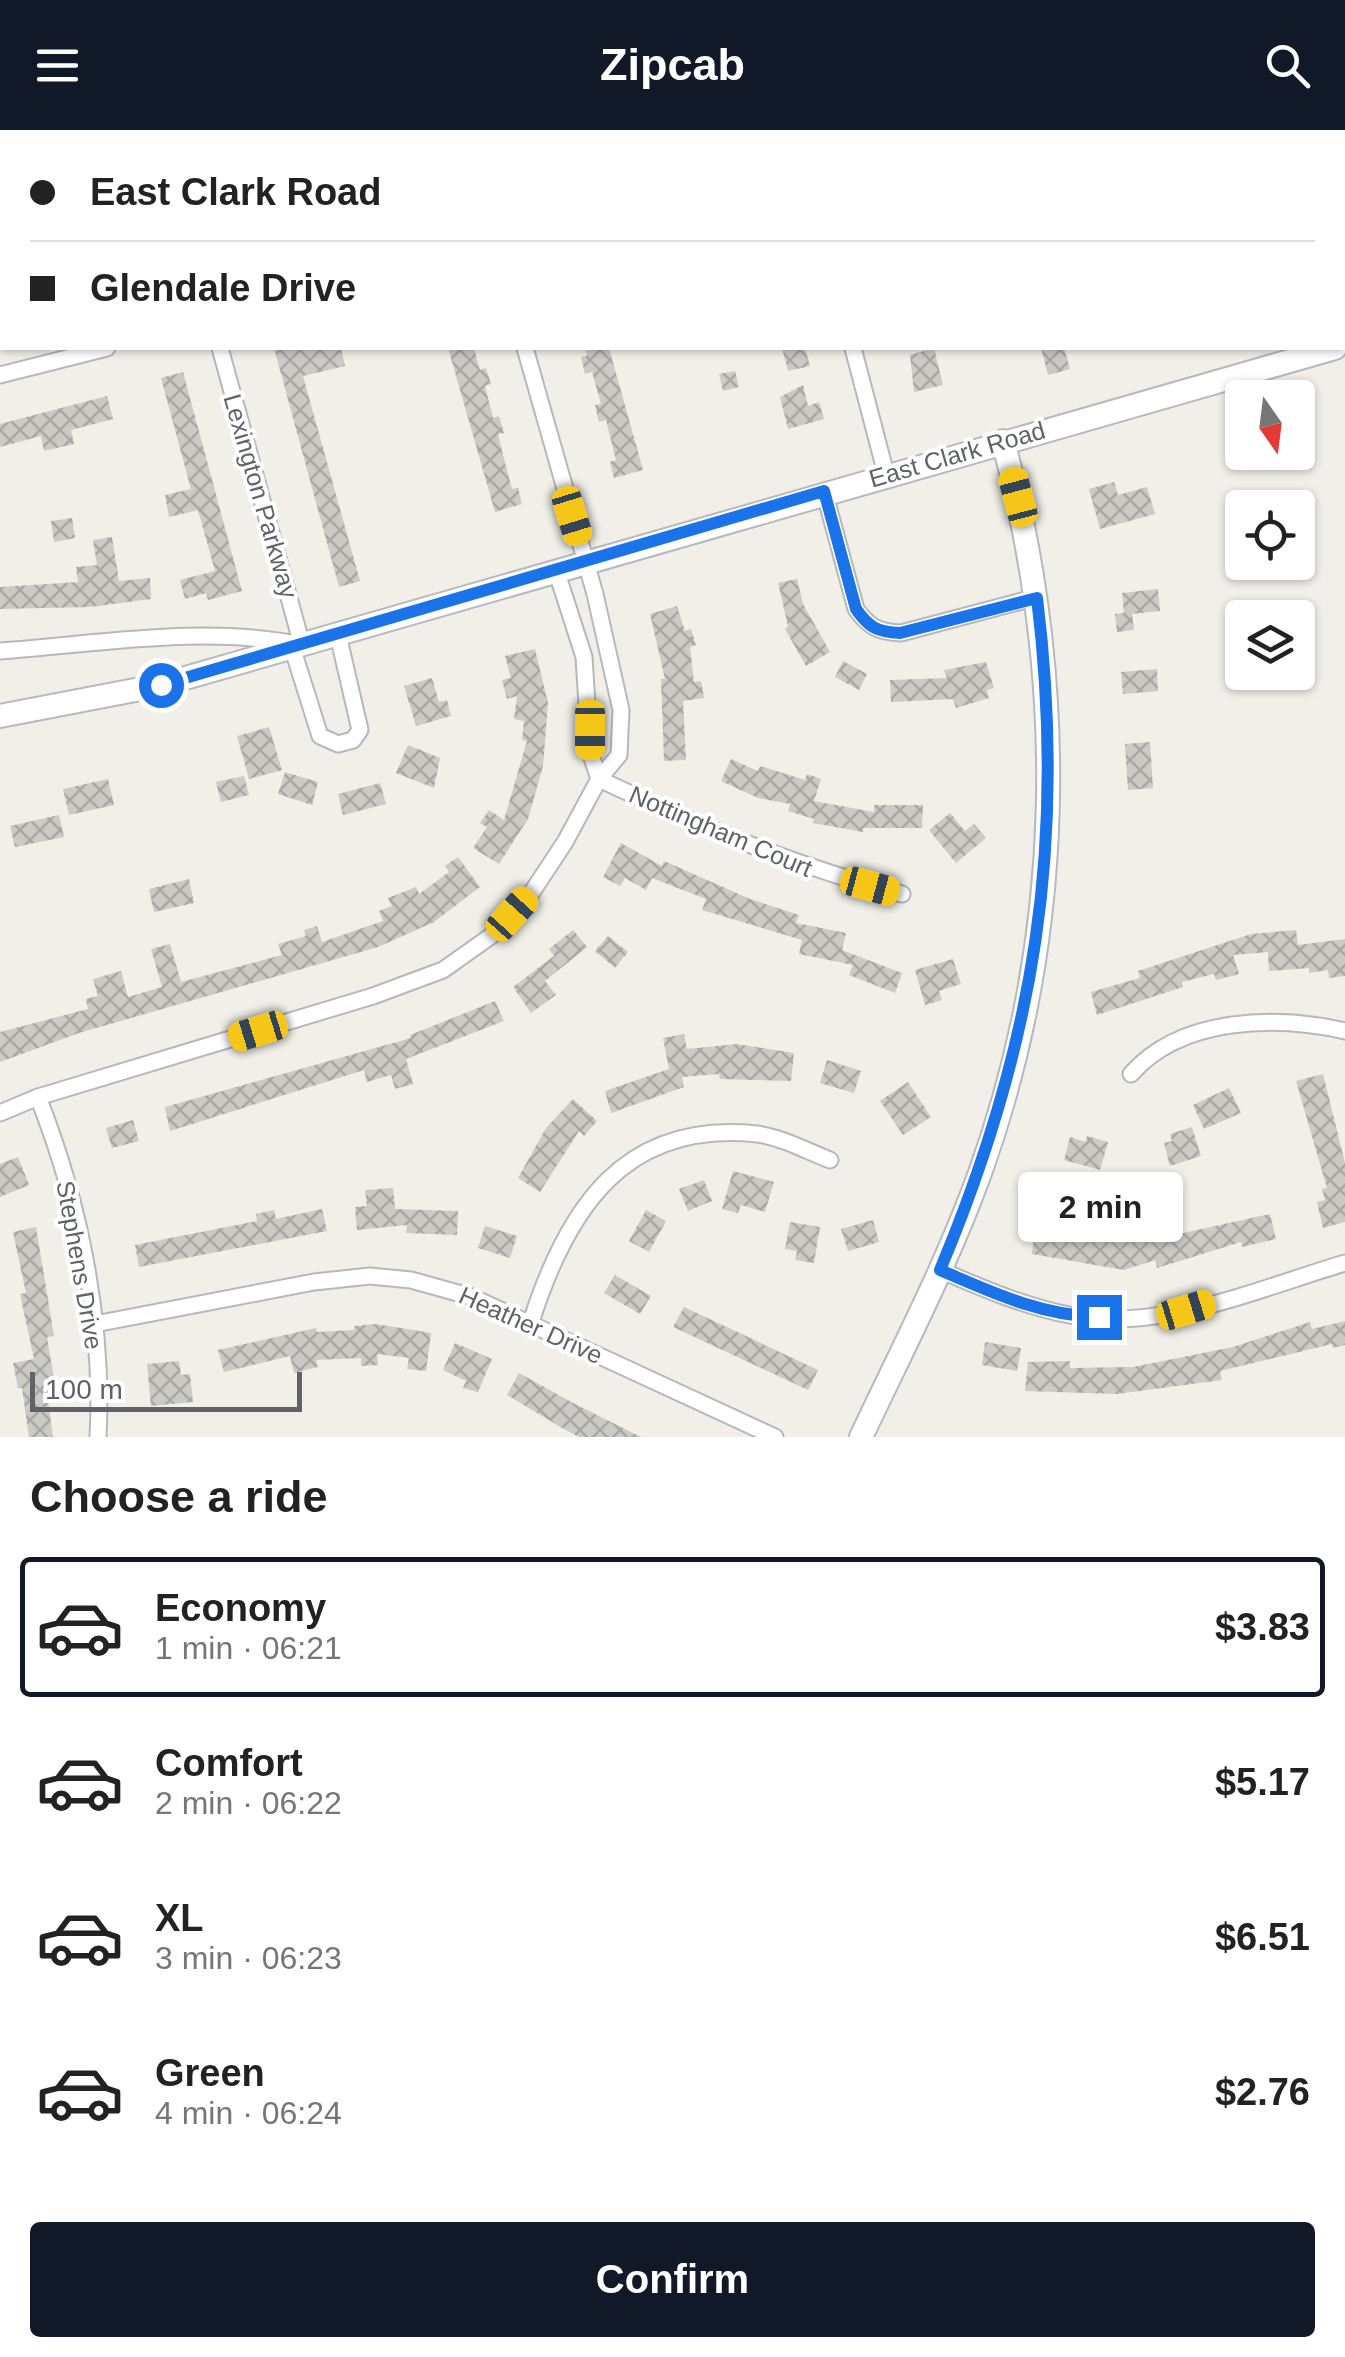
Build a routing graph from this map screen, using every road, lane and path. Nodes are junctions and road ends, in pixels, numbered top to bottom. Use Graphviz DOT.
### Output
graph roads {
  1 [pos="100,350"];
  2 [pos="221,350"];
  3 [pos="526,350"];
  4 [pos="853,350"];
  5 [pos="1328,350"];
  6 [pos="0,376"];
  7 [pos="1002,441"];
  8 [pos="886,474"];
  9 [pos="824,491"];
  10 [pos="586,562"];
  11 [pos="556,570"];
  12 [pos="1037,598"];
  13 [pos="338,635"];
  14 [pos="297,646"];
  15 [pos="0,651"];
  16 [pos="0,716"];
  17 [pos="599,778"];
  18 [pos="902,894"];
  19 [pos="1345,1031"];
  20 [pos="1131,1074"];
  21 [pos="38,1097"];
  22 [pos="0,1113"];
  23 [pos="830,1160"];
  24 [pos="1345,1263"];
  25 [pos="940,1270"];
  26 [pos="531,1322"];
  27 [pos="95,1324"];
  28 [pos="98,1437"];
  29 [pos="775,1437"];
  30 [pos="861,1437"];
  1 -- 6 [label="street"];
  2 -- 14 [label="street, Lexington Parkway"];
  3 -- 10 [label="street"];
  4 -- 8 [label="street"];
  5 -- 7 [label="main road, East Clark Road"];
  7 -- 8 [label="main road, East Clark Road"];
  7 -- 12 [label="main road"];
  8 -- 9 [label="main road, East Clark Road"];
  9 -- 10 [label="main road, East Clark Road"];
  9 -- 12 [label="street"];
  10 -- 11 [label="main road, East Clark Road"];
  10 -- 17 [label="street"];
  11 -- 13 [label="main road, East Clark Road"];
  11 -- 17 [label="street"];
  12 -- 25 [label="main road"];
  13 -- 14 [label="main road, East Clark Road"];
  13 -- 14 [label="street, Lexington Parkway"];
  14 -- 15 [label="street"];
  14 -- 16 [label="main road, East Clark Road"];
  17 -- 18 [label="street, Nottingham Court"];
  17 -- 21 [label="street"];
  19 -- 20 [label="street"];
  21 -- 22 [label="street"];
  21 -- 27 [label="street, Stephens Drive"];
  23 -- 26 [label="street"];
  24 -- 25 [label="street"];
  25 -- 30 [label="main road"];
  26 -- 27 [label="street, Heather Drive"];
  26 -- 29 [label="street, Heather Drive"];
  27 -- 28 [label="street, Stephens Drive"];
}
